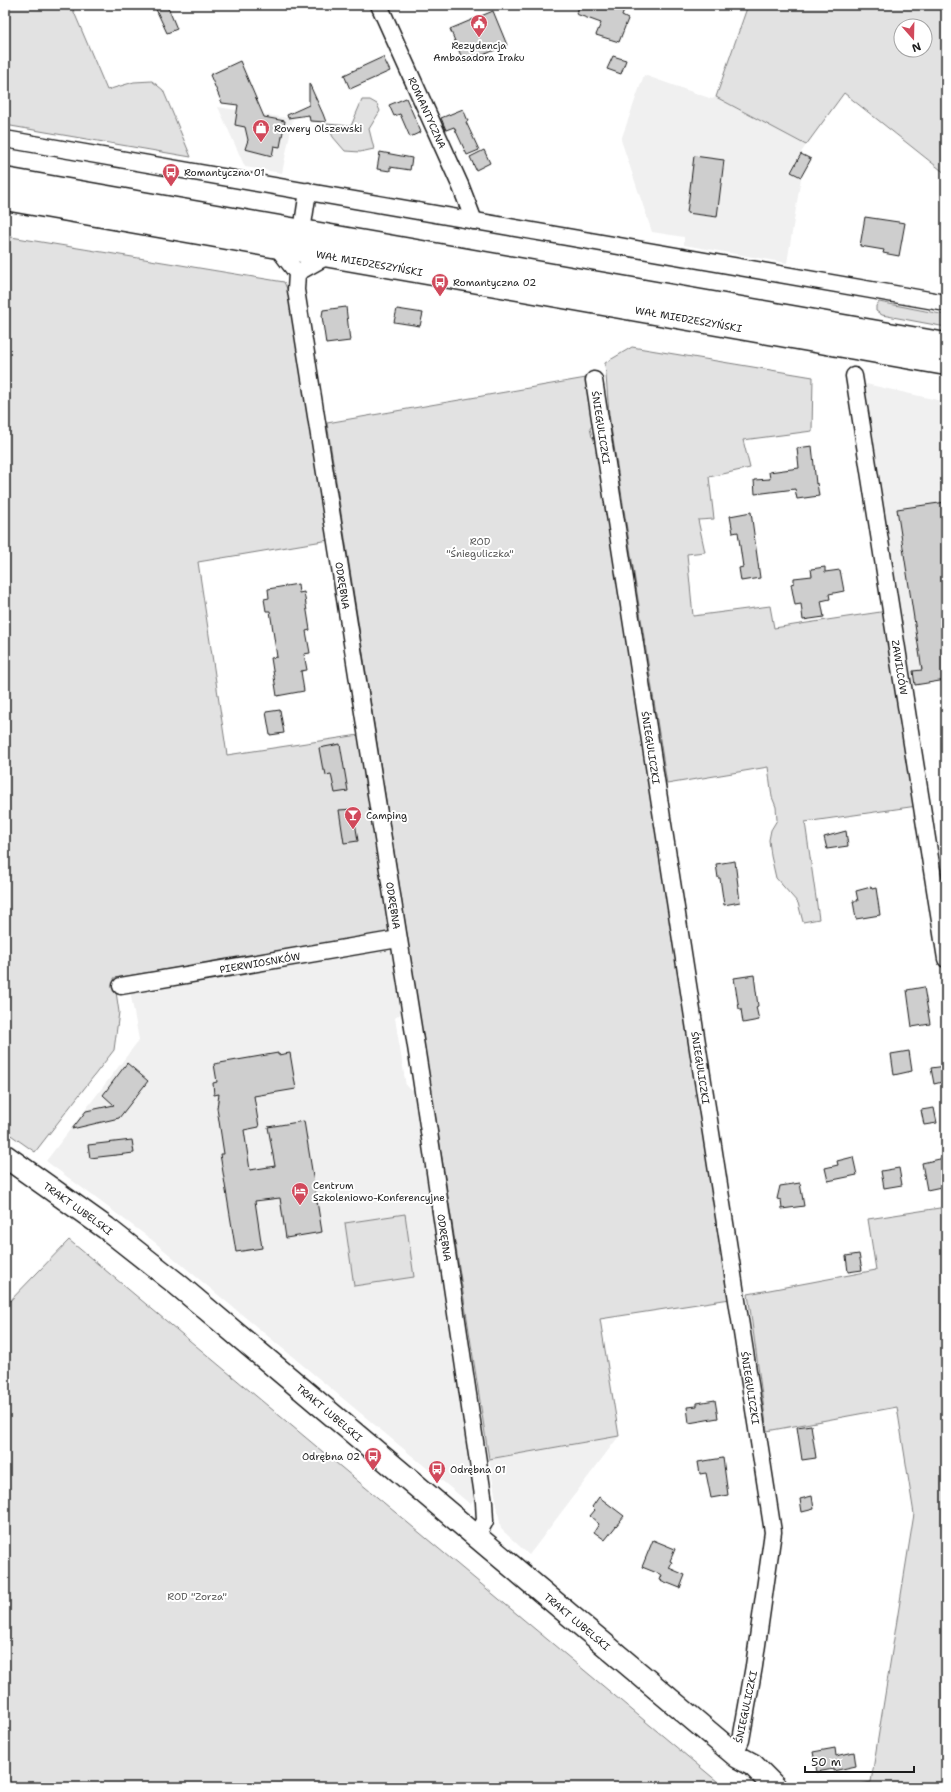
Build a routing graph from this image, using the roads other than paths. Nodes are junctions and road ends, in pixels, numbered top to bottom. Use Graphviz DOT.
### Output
graph roads {
  1 [pos="379,5"];
  2 [pos="5,138"];
  3 [pos="5,179"];
  4 [pos="308,191"];
  5 [pos="5,199"];
  6 [pos="474,221"];
  7 [pos="302,231"];
  8 [pos="277,247"];
  9 [pos="321,254"];
  10 [pos="297,273"];
  11 [pos="946,303"];
  12 [pos="946,344"];
  13 [pos="946,364"];
  14 [pos="854,376"];
  15 [pos="594,380"];
  16 [pos="398,939"];
  17 [pos="946,959"];
  18 [pos="121,986"];
  19 [pos="5,1156"];
  20 [pos="476,1536"];
  21 [pos="735,1755"];
  22 [pos="758,1787"];
  23 [pos="775,1787"];
  1 -- 6 [label="street, ROMANTYCZNA"];
  2 -- 4 [label="street"];
  3 -- 7 [label="main road, WAŁ MIEDZESZYŃSKI"];
  4 -- 6 [label="street"];
  4 -- 7 [label="street"];
  5 -- 8 [label="main road, WAŁ MIEDZESZYŃSKI"];
  6 -- 11 [label="street"];
  7 -- 9 [label="street"];
  7 -- 12 [label="main road, WAŁ MIEDZESZYŃSKI"];
  8 -- 9 [label="main road, WAŁ MIEDZESZYŃSKI"];
  8 -- 10 [label="street"];
  9 -- 10 [label="street"];
  9 -- 13 [label="main road, WAŁ MIEDZESZYŃSKI"];
  10 -- 16 [label="street, ODRĘBNA"];
  14 -- 17 [label="street, ZAWILCÓW"];
  15 -- 21 [label="street, ŚNIEGULICZKI"];
  16 -- 18 [label="street, PIERWIOSNKÓW"];
  16 -- 20 [label="street, ODRĘBNA"];
  19 -- 20 [label="main road, TRAKT LUBELSKI"];
  20 -- 21 [label="main road, TRAKT LUBELSKI"];
  21 -- 22 [label="main road, TRAKT LUBELSKI"];
  21 -- 23 [label="main road, TRAKT LUBELSKI"];
}
